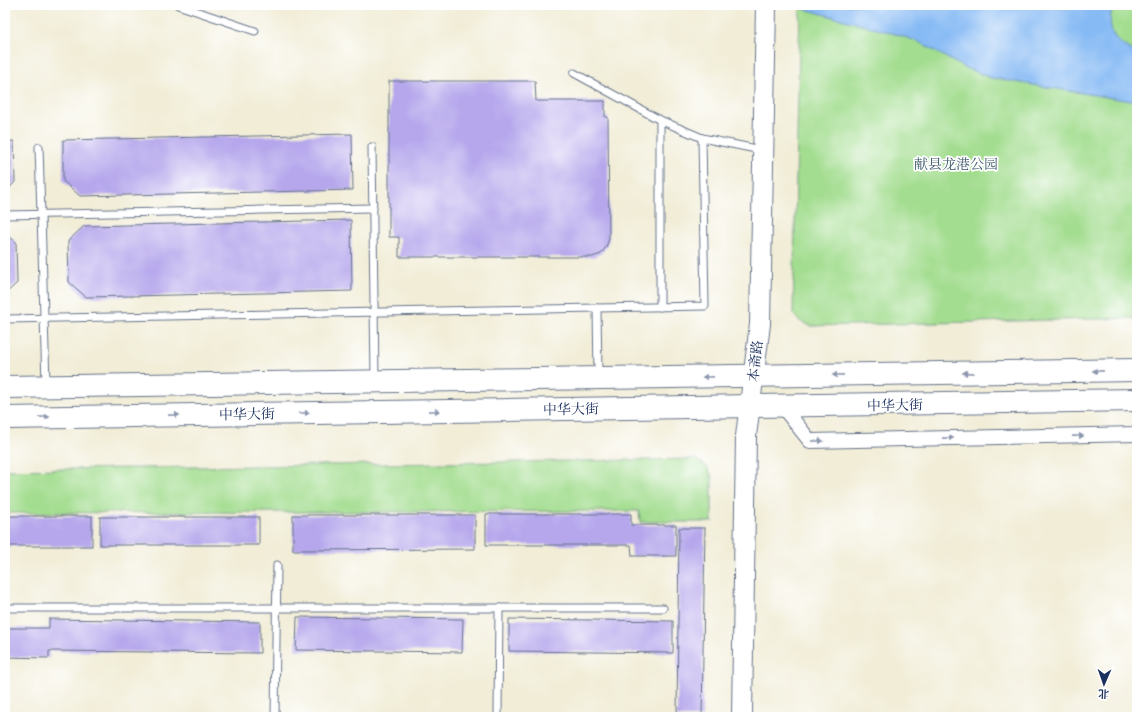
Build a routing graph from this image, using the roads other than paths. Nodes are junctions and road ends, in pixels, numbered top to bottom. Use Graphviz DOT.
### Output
graph roads {
  1 [pos="178,5"];
  2 [pos="766,5"];
  3 [pos="255,31"];
  4 [pos="574,73"];
  5 [pos="660,120"];
  6 [pos="702,138"];
  7 [pos="39,147"];
  8 [pos="372,147"];
  9 [pos="763,151"];
  10 [pos="373,208"];
  11 [pos="5,215"];
  12 [pos="41,215"];
  13 [pos="660,307"];
  14 [pos="597,308"];
  15 [pos="374,312"];
  16 [pos="44,318"];
  17 [pos="5,319"];
  18 [pos="1137,370"];
  19 [pos="753,376"];
  20 [pos="598,379"];
  21 [pos="375,382"];
  22 [pos="5,387"];
  23 [pos="46,387"];
  24 [pos="1137,400"];
  25 [pos="782,406"];
  26 [pos="749,407"];
  27 [pos="5,418"];
  28 [pos="1137,434"];
  29 [pos="277,565"];
  30 [pos="5,608"];
  31 [pos="276,608"];
  32 [pos="499,608"];
  33 [pos="663,608"];
  34 [pos="276,717"];
  35 [pos="498,717"];
  36 [pos="742,717"];
  1 -- 3 [label="lane"];
  2 -- 9 [label="street, 本斋路"];
  4 -- 5 [label="lane"];
  5 -- 6 [label="lane"];
  5 -- 13 [label="lane"];
  6 -- 9 [label="lane"];
  6 -- 13 [label="lane"];
  7 -- 12 [label="lane"];
  8 -- 10 [label="lane"];
  9 -- 19 [label="street, 本斋路"];
  10 -- 12 [label="lane"];
  10 -- 15 [label="lane"];
  11 -- 12 [label="lane"];
  12 -- 16 [label="lane"];
  13 -- 14 [label="lane"];
  14 -- 15 [label="lane"];
  14 -- 20 [label="lane"];
  15 -- 16 [label="lane"];
  15 -- 21 [label="lane"];
  16 -- 17 [label="lane"];
  16 -- 23 [label="lane"];
  18 -- 19 [label="main road, one-way"];
  19 -- 20 [label="main road, one-way"];
  19 -- 26 [label="street, 本斋路"];
  20 -- 21 [label="main road"];
  21 -- 23 [label="main road"];
  22 -- 23 [label="main road"];
  24 -- 25 [label="main road, 中华大街"];
  25 -- 26 [label="main road, 中华大街"];
  25 -- 28 [label="street, one-way"];
  27 -- 26 [label="main road, 中华大街, one-way"];
  26 -- 36 [label="street, 本斋路"];
  29 -- 31 [label="lane"];
  30 -- 31 [label="lane"];
  31 -- 32 [label="lane"];
  31 -- 34 [label="lane"];
  32 -- 33 [label="lane"];
  32 -- 35 [label="lane"];
}
